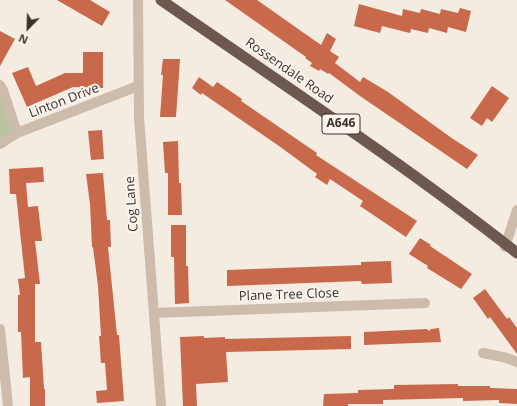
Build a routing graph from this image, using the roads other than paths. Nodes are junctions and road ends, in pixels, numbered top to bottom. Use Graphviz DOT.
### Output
graph roads {
  1 [pos="138,0"];
  2 [pos="161,0"];
  3 [pos="0,85"];
  4 [pos="138,86"];
  5 [pos="17,132"];
  6 [pos="0,144"];
  7 [pos="517,210"];
  8 [pos="506,246"];
  9 [pos="517,252"];
  10 [pos="425,303"];
  11 [pos="154,314"];
  12 [pos="0,329"];
  13 [pos="483,353"];
  14 [pos="517,362"];
  15 [pos="3,382"];
  16 [pos="8,406"];
  17 [pos="161,406"];
  1 -- 4 [label="street, Cog Lane"];
  2 -- 8 [label="highway, Rossendale Road / A646"];
  3 -- 5 [label="street"];
  4 -- 5 [label="street, Linton Drive"];
  4 -- 11 [label="street, Cog Lane"];
  5 -- 6 [label="street, Linton Drive"];
  7 -- 8 [label="street"];
  8 -- 9 [label="highway, Rossendale Road / A646"];
  10 -- 11 [label="street, Plane Tree Close"];
  11 -- 17 [label="street, Cog Lane"];
  12 -- 15 [label="street"];
  13 -- 14 [label="street"];
  15 -- 16 [label="street"];
}
